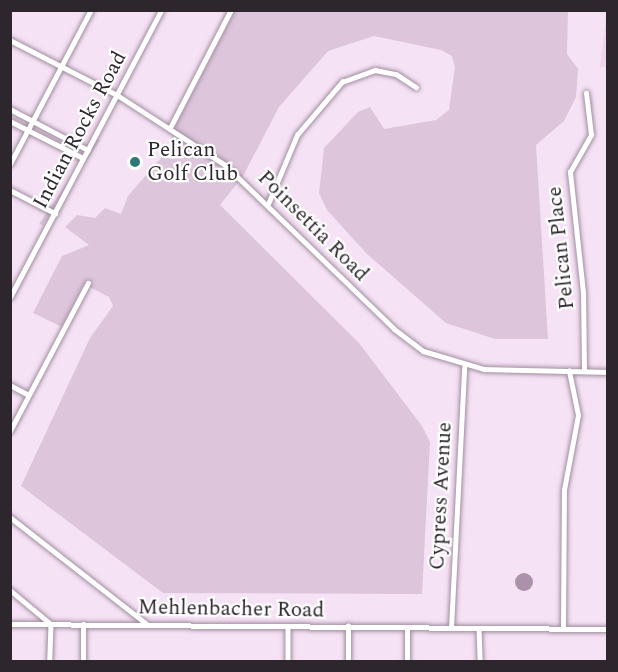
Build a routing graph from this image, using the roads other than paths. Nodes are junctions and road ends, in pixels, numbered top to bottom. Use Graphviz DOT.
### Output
graph roads {
  1 [pos="91,10"];
  2 [pos="161,10"];
  3 [pos="231,10"];
  4 [pos="10,40"];
  5 [pos="61,67"];
  6 [pos="416,87"];
  7 [pos="586,93"];
  8 [pos="117,95"];
  9 [pos="10,109"];
  10 [pos="10,121"];
  11 [pos="33,121"];
  12 [pos="171,126"];
  13 [pos="28,130"];
  14 [pos="88,150"];
  15 [pos="83,158"];
  16 [pos="10,164"];
  17 [pos="10,189"];
  18 [pos="268,204"];
  19 [pos="55,213"];
  20 [pos="88,283"];
  21 [pos="10,297"];
  22 [pos="464,367"];
  23 [pos="568,371"];
  24 [pos="584,371"];
  25 [pos="608,372"];
  26 [pos="10,385"];
  27 [pos="29,395"];
  28 [pos="10,431"];
  29 [pos="10,517"];
  30 [pos="10,590"];
  31 [pos="10,624"];
  32 [pos="51,624"];
  33 [pos="83,624"];
  34 [pos="147,624"];
  35 [pos="288,626"];
  36 [pos="348,627"];
  37 [pos="407,628"];
  38 [pos="451,628"];
  39 [pos="479,628"];
  40 [pos="563,629"];
  41 [pos="608,629"];
  42 [pos="50,662"];
  43 [pos="83,662"];
  44 [pos="288,662"];
  45 [pos="348,662"];
  46 [pos="407,662"];
  47 [pos="480,662"];
  1 -- 5 [label="street"];
  2 -- 8 [label="street, Indian Rocks Road"];
  3 -- 12 [label="street"];
  4 -- 5 [label="street, Poinsettia Road"];
  5 -- 8 [label="street, Poinsettia Road"];
  5 -- 11 [label="street"];
  6 -- 18 [label="street"];
  7 -- 24 [label="street, Pelican Place"];
  8 -- 12 [label="street, Poinsettia Road"];
  8 -- 14 [label="street, Indian Rocks Road"];
  9 -- 11 [label="street"];
  10 -- 13 [label="street"];
  11 -- 13 [label="street"];
  11 -- 14 [label="street"];
  12 -- 18 [label="street, Poinsettia Road"];
  13 -- 15 [label="street"];
  13 -- 16 [label="street"];
  14 -- 15 [label="street, Indian Rocks Road"];
  15 -- 19 [label="street, Indian Rocks Road"];
  17 -- 19 [label="street"];
  18 -- 22 [label="street, Poinsettia Road"];
  19 -- 21 [label="street, Indian Rocks Road"];
  20 -- 27 [label="street"];
  22 -- 23 [label="street, Poinsettia Road"];
  22 -- 38 [label="street, Cypress Avenue"];
  23 -- 24 [label="street, Poinsettia Road"];
  23 -- 40 [label="street"];
  24 -- 25 [label="street, Poinsettia Road"];
  26 -- 27 [label="street"];
  27 -- 28 [label="street"];
  29 -- 34 [label="street"];
  30 -- 32 [label="street"];
  31 -- 32 [label="street, Mehlenbacher Road"];
  32 -- 33 [label="street, Mehlenbacher Road"];
  32 -- 42 [label="street"];
  33 -- 34 [label="street, Mehlenbacher Road"];
  33 -- 43 [label="street"];
  34 -- 35 [label="street, Mehlenbacher Road"];
  35 -- 36 [label="street, Mehlenbacher Road"];
  35 -- 44 [label="street"];
  36 -- 37 [label="street, Mehlenbacher Road"];
  36 -- 45 [label="street"];
  37 -- 38 [label="street, Mehlenbacher Road"];
  37 -- 46 [label="street"];
  38 -- 39 [label="street, Mehlenbacher Road"];
  39 -- 40 [label="street, Mehlenbacher Road"];
  39 -- 47 [label="street"];
  40 -- 41 [label="street, Mehlenbacher Road"];
}
